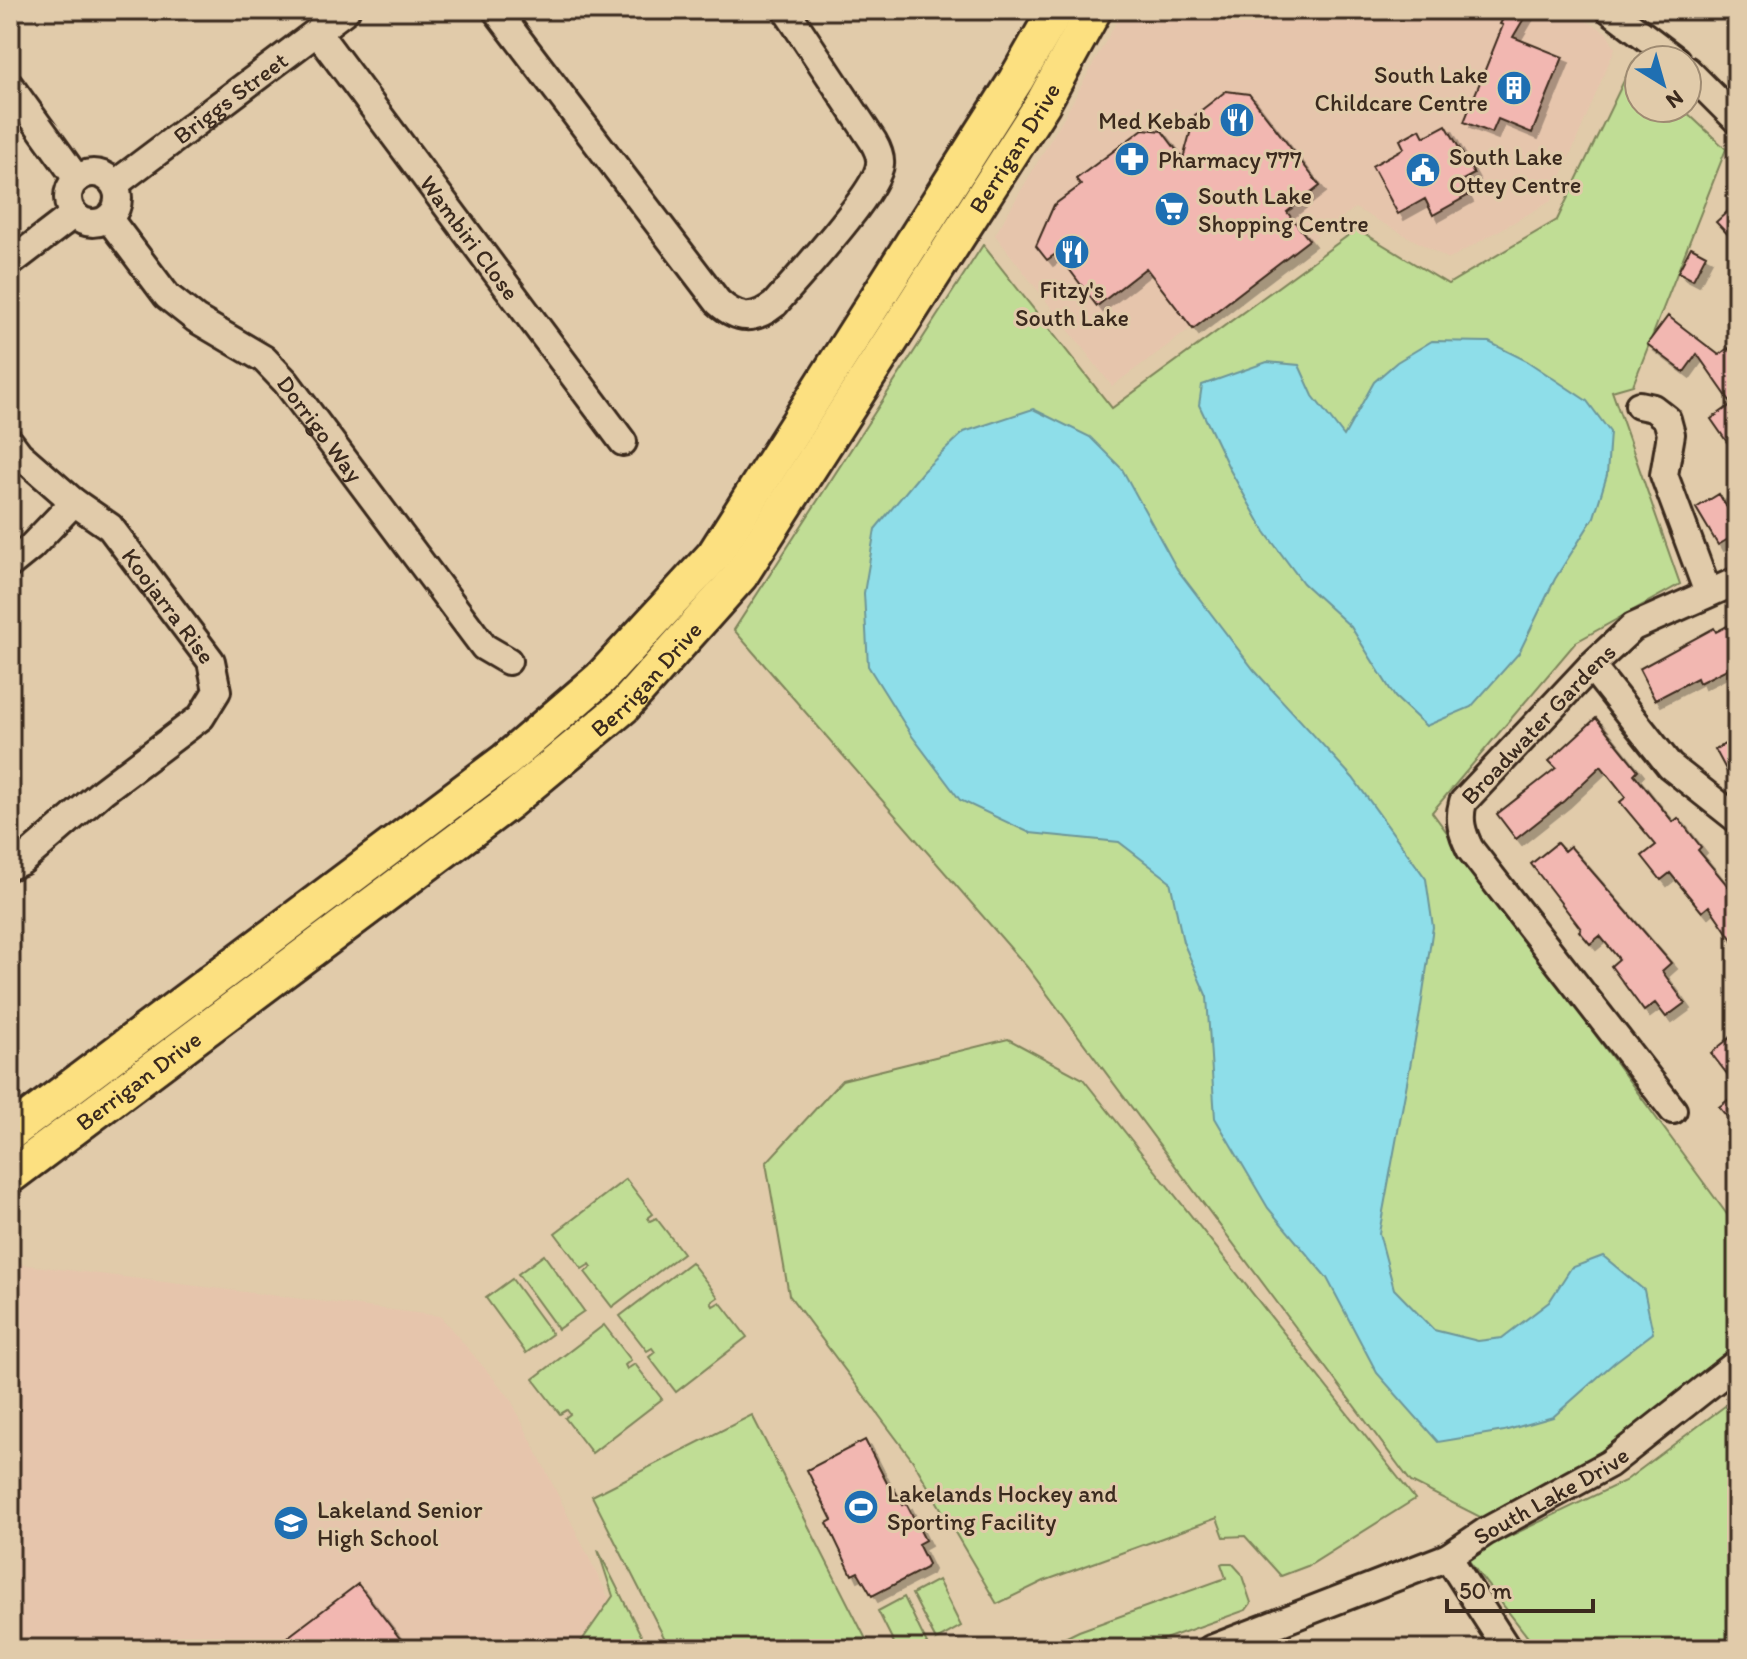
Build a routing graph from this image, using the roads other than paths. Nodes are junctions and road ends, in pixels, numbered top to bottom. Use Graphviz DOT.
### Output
graph roads {
  1 [pos="346,10"];
  2 [pos="496,10"];
  3 [pos="786,10"];
  4 [pos="1056,10"];
  5 [pos="1094,10"];
  6 [pos="1610,10"];
  7 [pos="317,32"];
  8 [pos="1655,44"];
  9 [pos="10,86"];
  10 [pos="1703,86"];
  11 [pos="1737,120"];
  12 [pos="77,179"];
  13 [pos="952,180"];
  14 [pos="115,184"];
  15 [pos="982,199"];
  16 [pos="74,214"];
  17 [pos="109,219"];
  18 [pos="10,263"];
  19 [pos="1639,405"];
  20 [pos="10,442"];
  21 [pos="623,442"];
  22 [pos="74,502"];
  23 [pos="10,564"];
  24 [pos="1737,581"];
  25 [pos="1708,593"];
  26 [pos="508,661"];
  27 [pos="1591,666"];
  28 [pos="1737,819"];
  29 [pos="10,866"];
  30 [pos="1673,1110"];
  31 [pos="10,1133"];
  32 [pos="10,1176"];
  33 [pos="1737,1363"];
  34 [pos="1448,1557"];
  35 [pos="1211,1649"];
  36 [pos="1507,1649"];
  1 -- 7 [label="street, Briggs Street"];
  2 -- 3 [label="street"];
  4 -- 13 [label="main road, Berrigan Drive"];
  5 -- 15 [label="main road, Berrigan Drive"];
  6 -- 8 [label="street"];
  7 -- 14 [label="street, Briggs Street"];
  7 -- 21 [label="street, Wambiri Close"];
  9 -- 12 [label="street"];
  10 -- 11 [label="street"];
  12 -- 14 [label="street"];
  12 -- 16 [label="street"];
  13 -- 15 [label="main road"];
  13 -- 31 [label="main road, Berrigan Drive"];
  14 -- 17 [label="street"];
  15 -- 32 [label="main road, Berrigan Drive"];
  16 -- 17 [label="street"];
  16 -- 18 [label="street"];
  17 -- 26 [label="street, Dorrigo Way"];
  19 -- 25 [label="street"];
  20 -- 22 [label="street, Koojarra Rise"];
  22 -- 23 [label="street"];
  22 -- 29 [label="street, Koojarra Rise"];
  24 -- 25 [label="street, Broadwater Gardens"];
  25 -- 27 [label="street, Broadwater Gardens"];
  27 -- 28 [label="street"];
  27 -- 30 [label="street, Broadwater Gardens"];
  33 -- 34 [label="street, South Lake Drive"];
  34 -- 35 [label="street, South Lake Drive"];
  34 -- 36 [label="street"];
}
